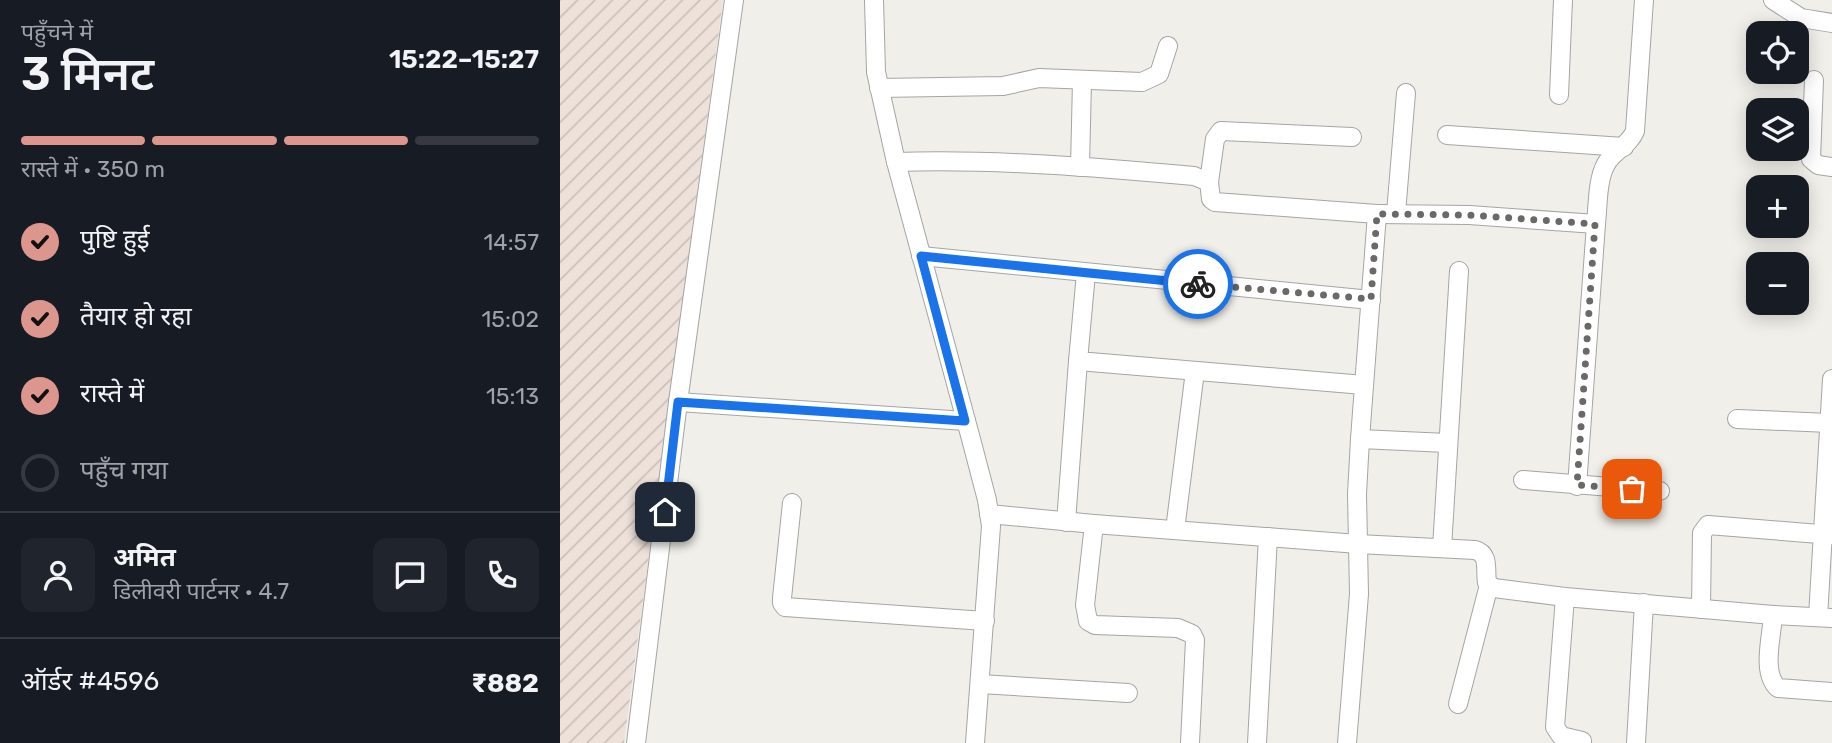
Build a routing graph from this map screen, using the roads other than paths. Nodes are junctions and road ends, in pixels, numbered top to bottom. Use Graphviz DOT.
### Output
graph roads {
  1 [pos="734,0"];
  2 [pos="874,0"];
  3 [pos="1563,0"];
  4 [pos="1644,0"];
  5 [pos="1773,0"];
  6 [pos="1832,23"];
  7 [pos="1168,46"];
  8 [pos="1814,80"];
  9 [pos="1082,81"];
  10 [pos="879,88"];
  11 [pos="1406,93"];
  12 [pos="1559,95"];
  13 [pos="1447,135"];
  14 [pos="1352,137"];
  15 [pos="1624,147"];
  16 [pos="895,162"];
  17 [pos="1080,167"];
  18 [pos="1832,167"];
  19 [pos="1209,182"];
  20 [pos="1396,213"];
  21 [pos="1377,214"];
  22 [pos="1595,224"];
  23 [pos="921,256"];
  24 [pos="1459,271"];
  25 [pos="1086,273"];
  26 [pos="1371,299"];
  27 [pos="1078,361"];
  28 [pos="1195,371"];
  29 [pos="1832,379"];
  30 [pos="1364,385"];
  31 [pos="678,402"];
  32 [pos="1737,419"];
  33 [pos="965,421"];
  34 [pos="1829,423"];
  35 [pos="1360,439"];
  36 [pos="1447,443"];
  37 [pos="1523,480"];
  38 [pos="1577,485"];
  39 [pos="1660,491"];
  40 [pos="792,503"];
  41 [pos="989,514"];
  42 [pos="1066,522"];
  43 [pos="1094,524"];
  44 [pos="1175,530"];
  45 [pos="1827,535"];
  46 [pos="1268,537"];
  47 [pos="1359,544"];
  48 [pos="1442,548"];
  49 [pos="1489,585"];
  50 [pos="1565,597"];
  51 [pos="1644,603"];
  52 [pos="1701,609"];
  53 [pos="1773,615"];
  54 [pos="1825,617"];
  55 [pos="985,621"];
  56 [pos="980,684"];
  57 [pos="1832,692"];
  58 [pos="1128,693"];
  59 [pos="1458,704"];
  60 [pos="1582,741"];
  61 [pos="636,743"];
  62 [pos="975,743"];
  63 [pos="1190,743"];
  64 [pos="1257,743"];
  65 [pos="1347,743"];
  66 [pos="1636,743"];
  1 -- 31 [label="street"];
  2 -- 10 [label="street"];
  3 -- 12 [label="street"];
  4 -- 15 [label="street"];
  5 -- 6 [label="street"];
  7 -- 9 [label="street"];
  8 -- 18 [label="street"];
  9 -- 10 [label="street"];
  9 -- 17 [label="street"];
  10 -- 16 [label="street"];
  11 -- 20 [label="street"];
  13 -- 15 [label="street"];
  14 -- 19 [label="street"];
  15 -- 22 [label="street"];
  16 -- 17 [label="street"];
  16 -- 23 [label="street"];
  17 -- 19 [label="street"];
  19 -- 21 [label="street"];
  20 -- 21 [label="street"];
  20 -- 22 [label="street"];
  21 -- 26 [label="street"];
  22 -- 38 [label="street"];
  23 -- 25 [label="street"];
  23 -- 33 [label="street"];
  24 -- 36 [label="street"];
  25 -- 26 [label="street"];
  25 -- 27 [label="street"];
  26 -- 30 [label="street"];
  27 -- 28 [label="street"];
  27 -- 42 [label="street"];
  28 -- 30 [label="street"];
  28 -- 44 [label="street"];
  29 -- 34 [label="street"];
  30 -- 35 [label="street"];
  31 -- 33 [label="street"];
  31 -- 61 [label="street"];
  32 -- 34 [label="street"];
  33 -- 41 [label="street"];
  34 -- 45 [label="street"];
  35 -- 36 [label="street"];
  35 -- 47 [label="street"];
  36 -- 48 [label="street"];
  37 -- 38 [label="street"];
  38 -- 39 [label="street"];
  40 -- 55 [label="street"];
  41 -- 42 [label="street"];
  41 -- 55 [label="street"];
  42 -- 43 [label="street"];
  43 -- 44 [label="street"];
  43 -- 63 [label="street"];
  44 -- 46 [label="street"];
  45 -- 52 [label="street"];
  45 -- 54 [label="street"];
  46 -- 47 [label="street"];
  46 -- 64 [label="street"];
  47 -- 48 [label="street"];
  47 -- 65 [label="street"];
  48 -- 49 [label="street"];
  49 -- 50 [label="street"];
  49 -- 59 [label="street"];
  50 -- 51 [label="street"];
  50 -- 60 [label="street"];
  51 -- 52 [label="street"];
  51 -- 66 [label="street"];
  52 -- 53 [label="street"];
  53 -- 54 [label="street"];
  53 -- 57 [label="street"];
  55 -- 56 [label="street"];
  56 -- 58 [label="street"];
  56 -- 62 [label="street"];
}
